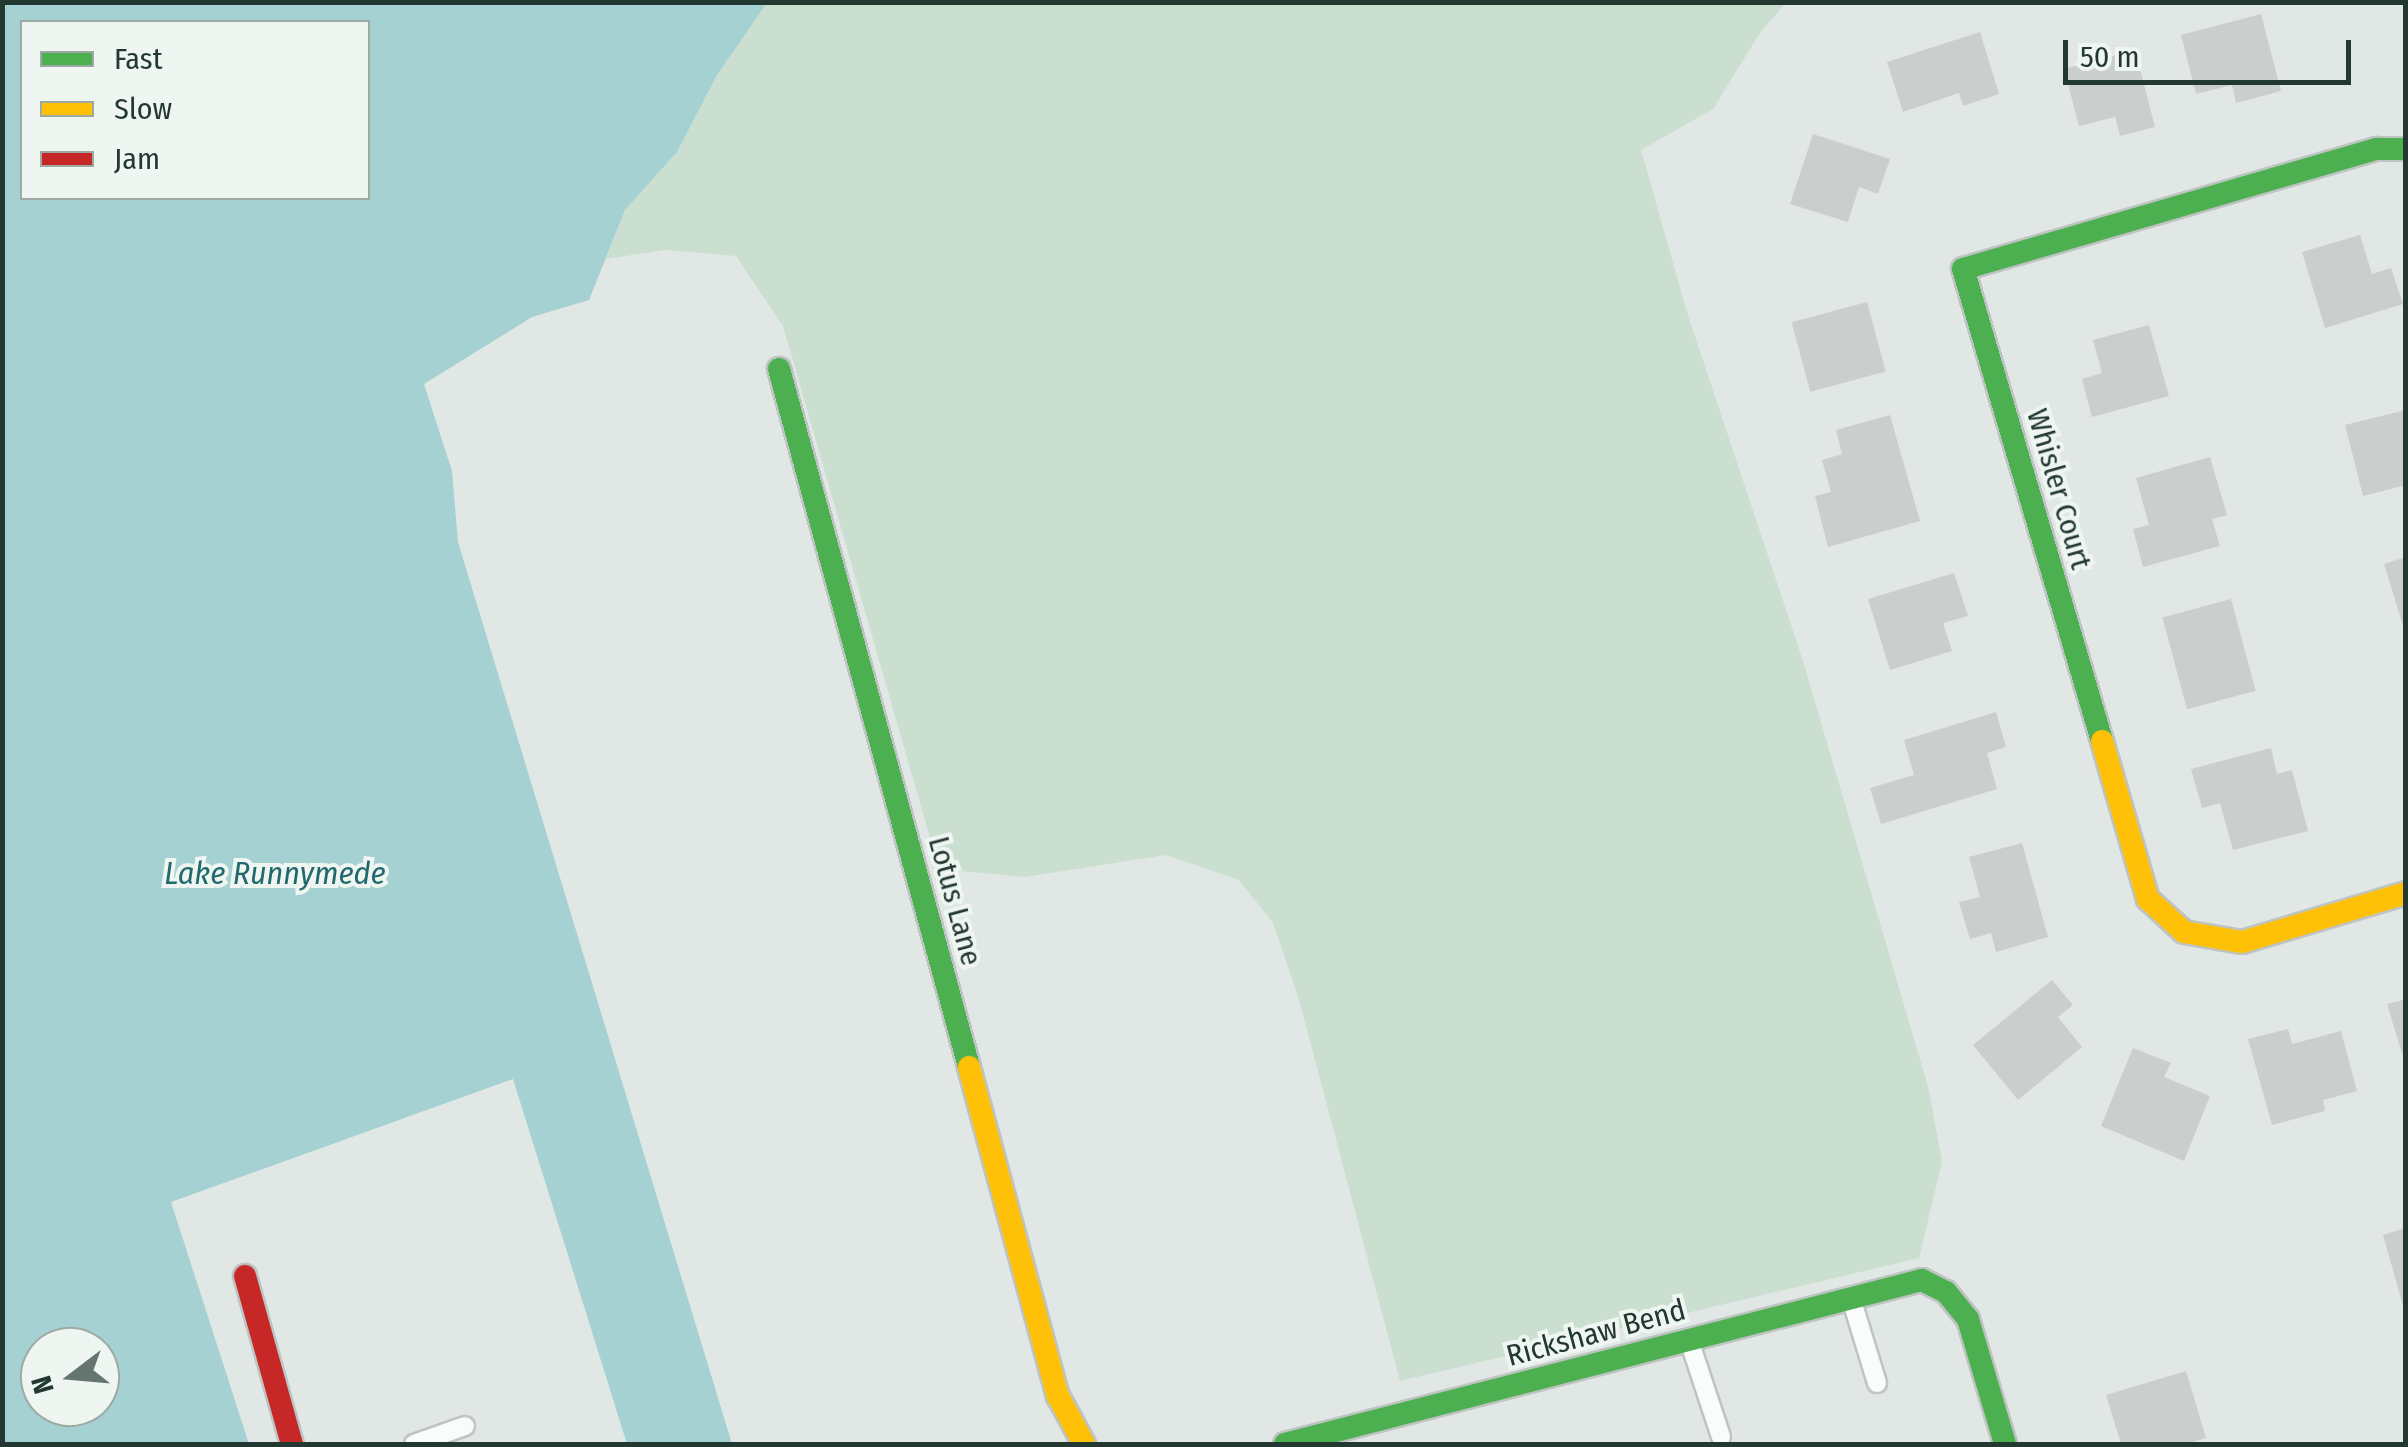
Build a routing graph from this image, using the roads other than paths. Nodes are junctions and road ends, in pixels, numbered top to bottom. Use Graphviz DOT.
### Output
graph roads {
  1 [pos="2406,150"];
  2 [pos="779,369"];
  3 [pos="2406,892"];
  4 [pos="245,1276"];
  5 [pos="1851,1298"];
  6 [pos="1689,1340"];
  7 [pos="1876,1384"];
  8 [pos="465,1426"];
  9 [pos="1721,1437"];
  10 [pos="292,1444"];
  11 [pos="414,1444"];
  12 [pos="1084,1444"];
  13 [pos="1285,1444"];
  14 [pos="2005,1444"];
  1 -- 3 [label="street, Whisler Court"];
  2 -- 12 [label="street, Lotus Lane"];
  4 -- 10 [label="street"];
  5 -- 6 [label="street, Rickshaw Bend"];
  5 -- 7 [label="lane"];
  5 -- 14 [label="street, Rickshaw Bend"];
  6 -- 9 [label="lane"];
  6 -- 13 [label="street, Rickshaw Bend"];
  8 -- 11 [label="lane"];
}
